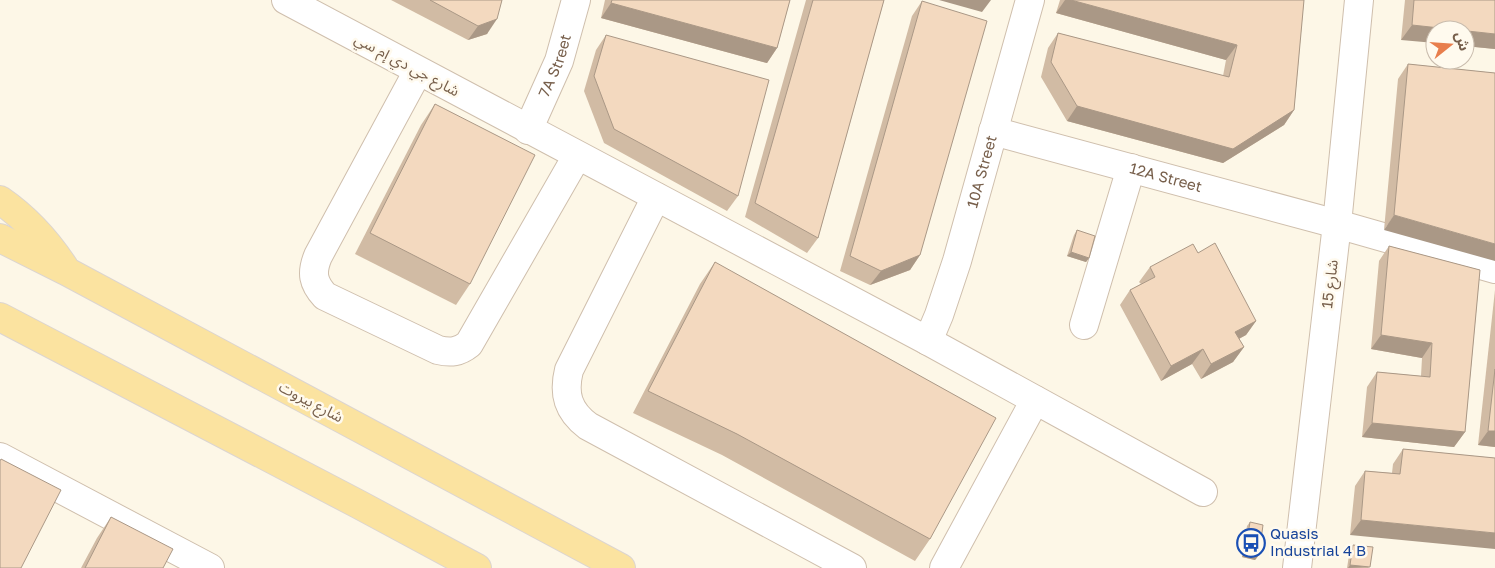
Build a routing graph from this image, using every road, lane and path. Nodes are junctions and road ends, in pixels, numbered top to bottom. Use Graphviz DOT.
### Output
graph roads {
  1 [pos="286,0"];
  2 [pos="576,0"];
  3 [pos="1030,0"];
  4 [pos="1359,0"];
  5 [pos="418,71"];
  6 [pos="528,130"];
  7 [pos="993,131"];
  8 [pos="578,156"];
  9 [pos="1131,168"];
  10 [pos="656,197"];
  11 [pos="0,200"];
  12 [pos="1337,224"];
  13 [pos="0,238"];
  14 [pos="1495,269"];
  15 [pos="66,271"];
  16 [pos="0,317"];
  17 [pos="1084,325"];
  18 [pos="928,341"];
  19 [pos="1035,400"];
  20 [pos="0,457"];
  21 [pos="1202,492"];
  22 [pos="210,568"];
  23 [pos="477,568"];
  24 [pos="621,568"];
  25 [pos="852,568"];
  26 [pos="944,568"];
  27 [pos="1297,568"];
  1 -- 5 [label="street, شارع جي دي إم سي"];
  2 -- 6 [label="street, 7A Street"];
  3 -- 7 [label="street, 10A Street"];
  4 -- 12 [label="street, شارع 15"];
  5 -- 6 [label="street, شارع جي دي إم سي"];
  5 -- 8 [label="street"];
  6 -- 8 [label="street, شارع جي دي إم سي"];
  7 -- 9 [label="street, 12A Street"];
  7 -- 18 [label="street, 10A Street"];
  8 -- 10 [label="street, شارع جي دي إم سي"];
  9 -- 12 [label="street, 12A Street"];
  9 -- 17 [label="street"];
  10 -- 18 [label="street, شارع جي دي إم سي"];
  10 -- 25 [label="street"];
  11 -- 15 [label="main road"];
  12 -- 14 [label="street, 12A Street"];
  12 -- 27 [label="street, شارع 15"];
  13 -- 15 [label="main road, شارع بيروت"];
  15 -- 24 [label="main road, شارع بيروت"];
  16 -- 23 [label="main road"];
  18 -- 19 [label="street, شارع جي دي إم سي"];
  19 -- 21 [label="street, شارع جي دي إم سي"];
  19 -- 26 [label="street"];
  20 -- 22 [label="street"];
}
